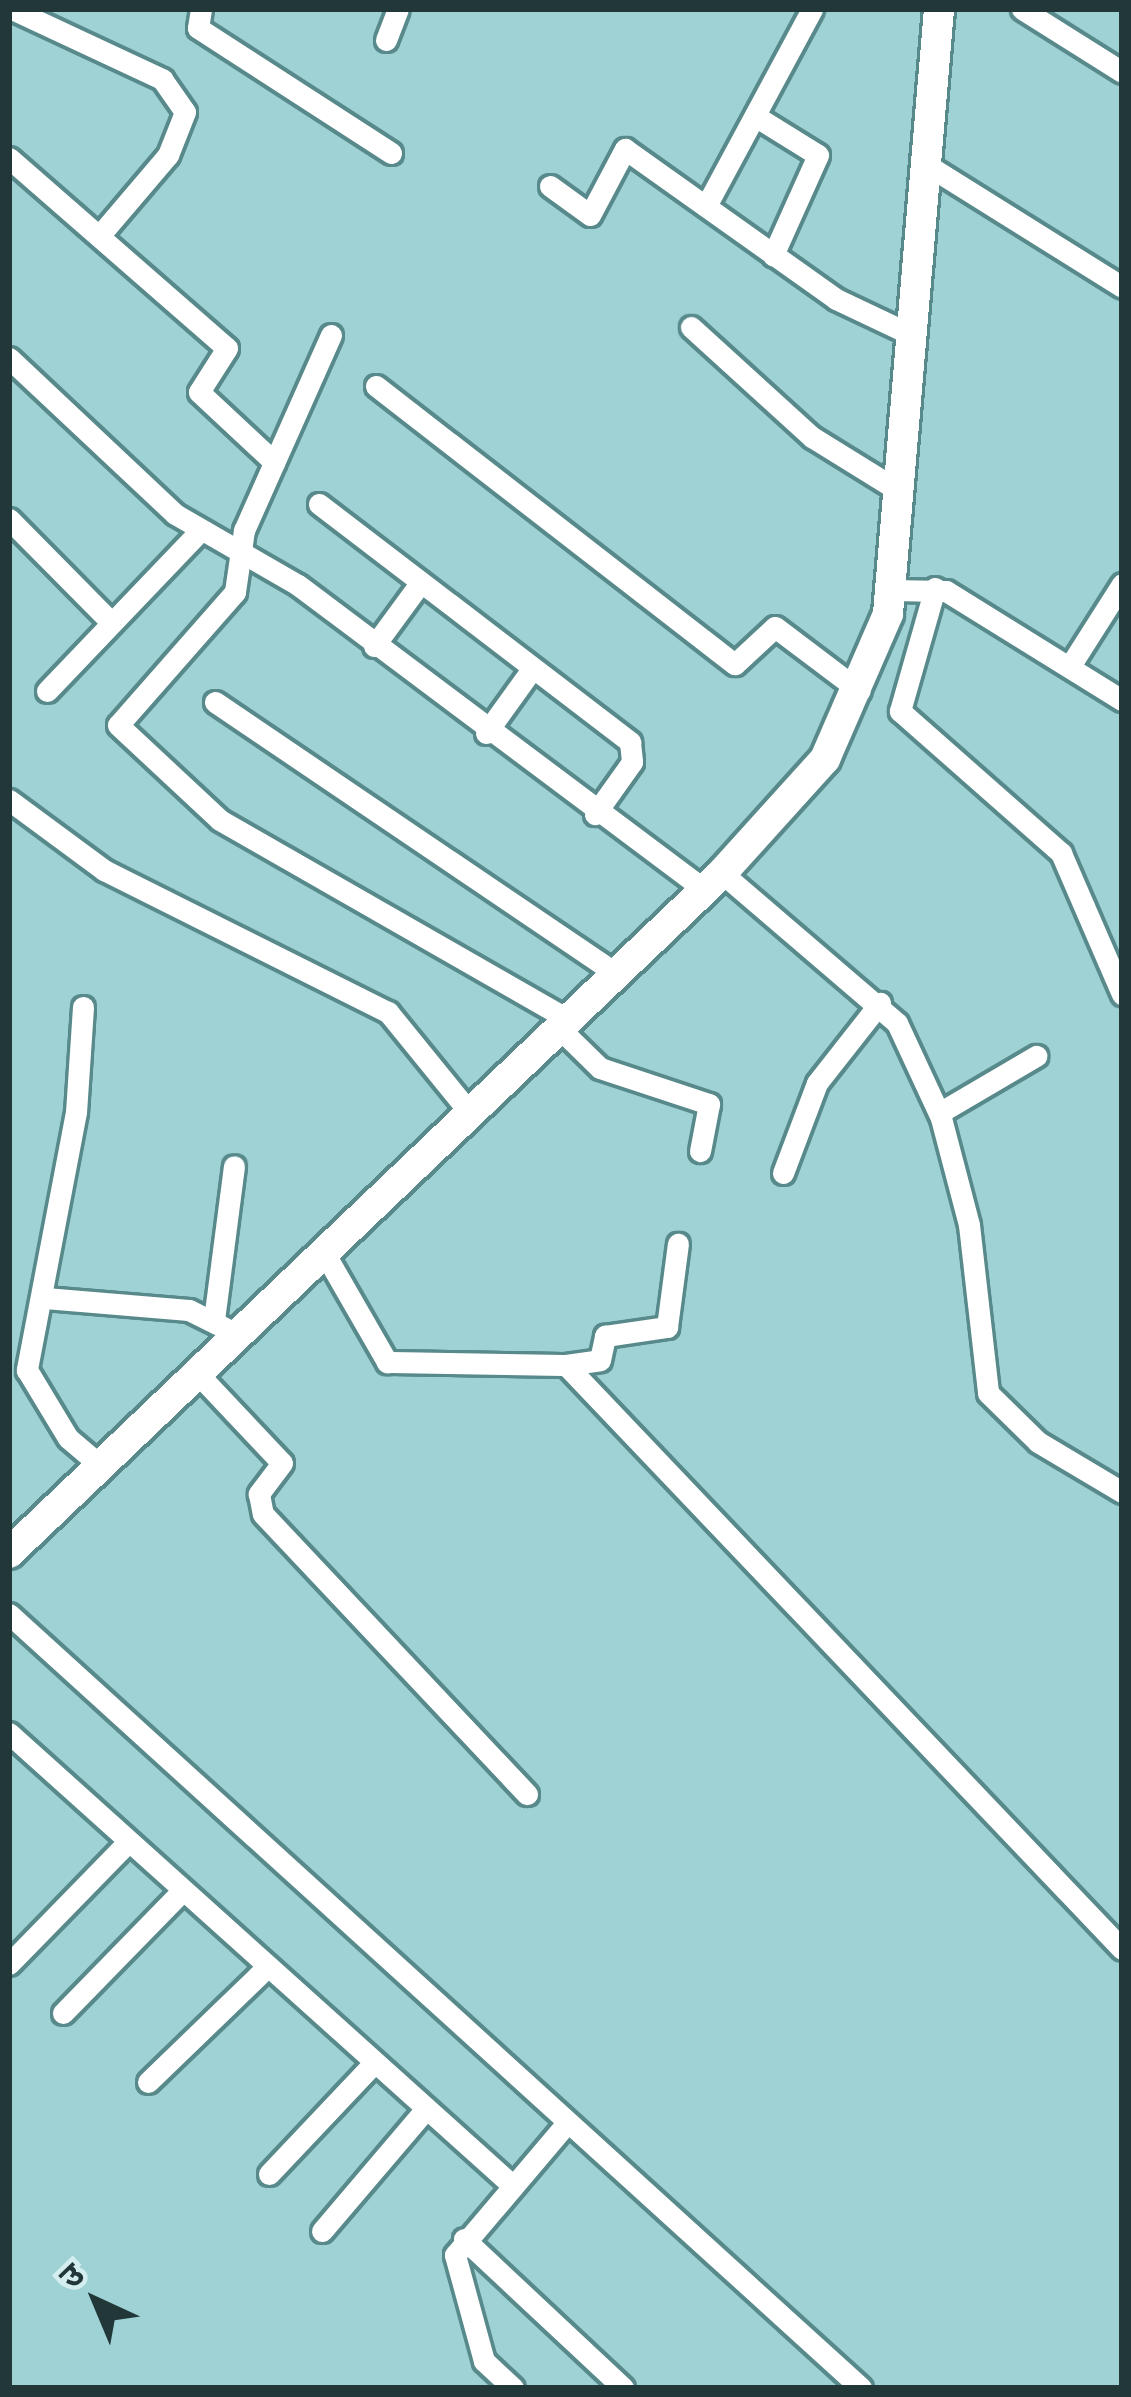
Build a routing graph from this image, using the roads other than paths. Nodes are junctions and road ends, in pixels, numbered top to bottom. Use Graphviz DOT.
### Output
graph roads {
  1 [pos="12,9"];
  2 [pos="201,9"];
  3 [pos="398,9"];
  4 [pos="812,9"];
  5 [pos="939,9"];
  6 [pos="1022,9"];
  7 [pos="386,40"];
  8 [pos="1122,72"];
  9 [pos="755,116"];
  10 [pos="391,153"];
  11 [pos="9,158"];
  12 [pos="940,173"];
  13 [pos="550,186"];
  14 [pos="706,206"];
  15 [pos="99,236"];
  16 [pos="773,255"];
  17 [pos="1122,287"];
  18 [pos="691,327"];
  19 [pos="912,334"];
  20 [pos="331,335"];
  21 [pos="10,362"];
  22 [pos="376,386"];
  23 [pos="274,462"];
  24 [pos="899,491"];
  25 [pos="319,504"];
  26 [pos="9,519"];
  27 [pos="201,530"];
  28 [pos="242,553"];
  29 [pos="421,582"];
  30 [pos="1122,584"];
  31 [pos="912,589"];
  32 [pos="112,623"];
  33 [pos="374,646"];
  34 [pos="1070,666"];
  35 [pos="532,669"];
  36 [pos="47,691"];
  37 [pos="860,691"];
  38 [pos="1122,700"];
  39 [pos="215,702"];
  40 [pos="486,734"];
  41 [pos="9,800"];
  42 [pos="595,814"];
  43 [pos="724,883"];
  44 [pos="615,974"];
  45 [pos="1122,994"];
  46 [pos="880,1003"];
  47 [pos="82,1007"];
  48 [pos="570,1035"];
  49 [pos="1036,1056"];
  50 [pos="939,1113"];
  51 [pos="471,1114"];
  52 [pos="700,1151"];
  53 [pos="233,1166"];
  54 [pos="783,1173"];
  55 [pos="678,1244"];
  56 [pos="331,1266"];
  57 [pos="45,1298"];
  58 [pos="226,1327"];
  59 [pos="566,1365"];
  60 [pos="209,1385"];
  61 [pos="101,1466"];
  62 [pos="1122,1492"];
  63 [pos="9,1553"];
  64 [pos="9,1614"];
  65 [pos="9,1732"];
  66 [pos="527,1794"];
  67 [pos="124,1846"];
  68 [pos="178,1895"];
  69 [pos="1122,1948"];
  70 [pos="9,1964"];
  71 [pos="264,1970"];
  72 [pos="63,2013"];
  73 [pos="372,2065"];
  74 [pos="148,2082"];
  75 [pos="424,2110"];
  76 [pos="566,2124"];
  77 [pos="269,2174"];
  78 [pos="512,2185"];
  79 [pos="322,2231"];
  80 [pos="464,2239"];
  81 [pos="513,2388"];
  82 [pos="623,2388"];
  83 [pos="861,2388"];
  1 -- 15 [label="street"];
  2 -- 10 [label="street"];
  3 -- 7 [label="street"];
  4 -- 9 [label="street"];
  5 -- 12 [label="street"];
  6 -- 8 [label="street"];
  9 -- 14 [label="street"];
  9 -- 16 [label="street"];
  11 -- 15 [label="street"];
  12 -- 17 [label="street"];
  12 -- 19 [label="street"];
  13 -- 14 [label="street"];
  14 -- 16 [label="street"];
  15 -- 23 [label="street"];
  16 -- 19 [label="street"];
  18 -- 24 [label="street"];
  19 -- 24 [label="street"];
  20 -- 23 [label="street"];
  21 -- 27 [label="street"];
  22 -- 37 [label="street"];
  23 -- 28 [label="street"];
  24 -- 31 [label="street"];
  25 -- 29 [label="street"];
  26 -- 32 [label="street"];
  27 -- 28 [label="street"];
  27 -- 32 [label="street"];
  28 -- 33 [label="street"];
  28 -- 48 [label="street"];
  29 -- 33 [label="street"];
  29 -- 35 [label="street"];
  30 -- 34 [label="street"];
  31 -- 34 [label="street"];
  31 -- 37 [label="street"];
  31 -- 45 [label="street"];
  32 -- 36 [label="street"];
  33 -- 40 [label="street"];
  34 -- 38 [label="street"];
  35 -- 40 [label="street"];
  35 -- 42 [label="street"];
  37 -- 43 [label="street"];
  39 -- 44 [label="street"];
  40 -- 42 [label="street"];
  41 -- 51 [label="street"];
  42 -- 43 [label="street"];
  43 -- 44 [label="street"];
  43 -- 46 [label="street"];
  44 -- 48 [label="street"];
  46 -- 50 [label="street"];
  46 -- 54 [label="street"];
  47 -- 57 [label="street"];
  48 -- 51 [label="street"];
  48 -- 52 [label="street"];
  49 -- 50 [label="street"];
  50 -- 62 [label="street"];
  51 -- 56 [label="street"];
  53 -- 58 [label="street"];
  55 -- 59 [label="street"];
  56 -- 58 [label="street"];
  56 -- 59 [label="street"];
  57 -- 58 [label="street"];
  57 -- 61 [label="street"];
  58 -- 60 [label="street"];
  59 -- 69 [label="street"];
  60 -- 61 [label="street"];
  60 -- 66 [label="street"];
  61 -- 63 [label="street"];
  64 -- 76 [label="street"];
  65 -- 67 [label="street"];
  67 -- 68 [label="street"];
  67 -- 70 [label="street"];
  68 -- 71 [label="street"];
  68 -- 72 [label="street"];
  71 -- 73 [label="street"];
  71 -- 74 [label="street"];
  73 -- 75 [label="street"];
  73 -- 77 [label="street"];
  75 -- 78 [label="street"];
  75 -- 79 [label="street"];
  76 -- 78 [label="street"];
  76 -- 83 [label="street"];
  78 -- 80 [label="street"];
  80 -- 81 [label="street"];
  80 -- 82 [label="street"];
}
